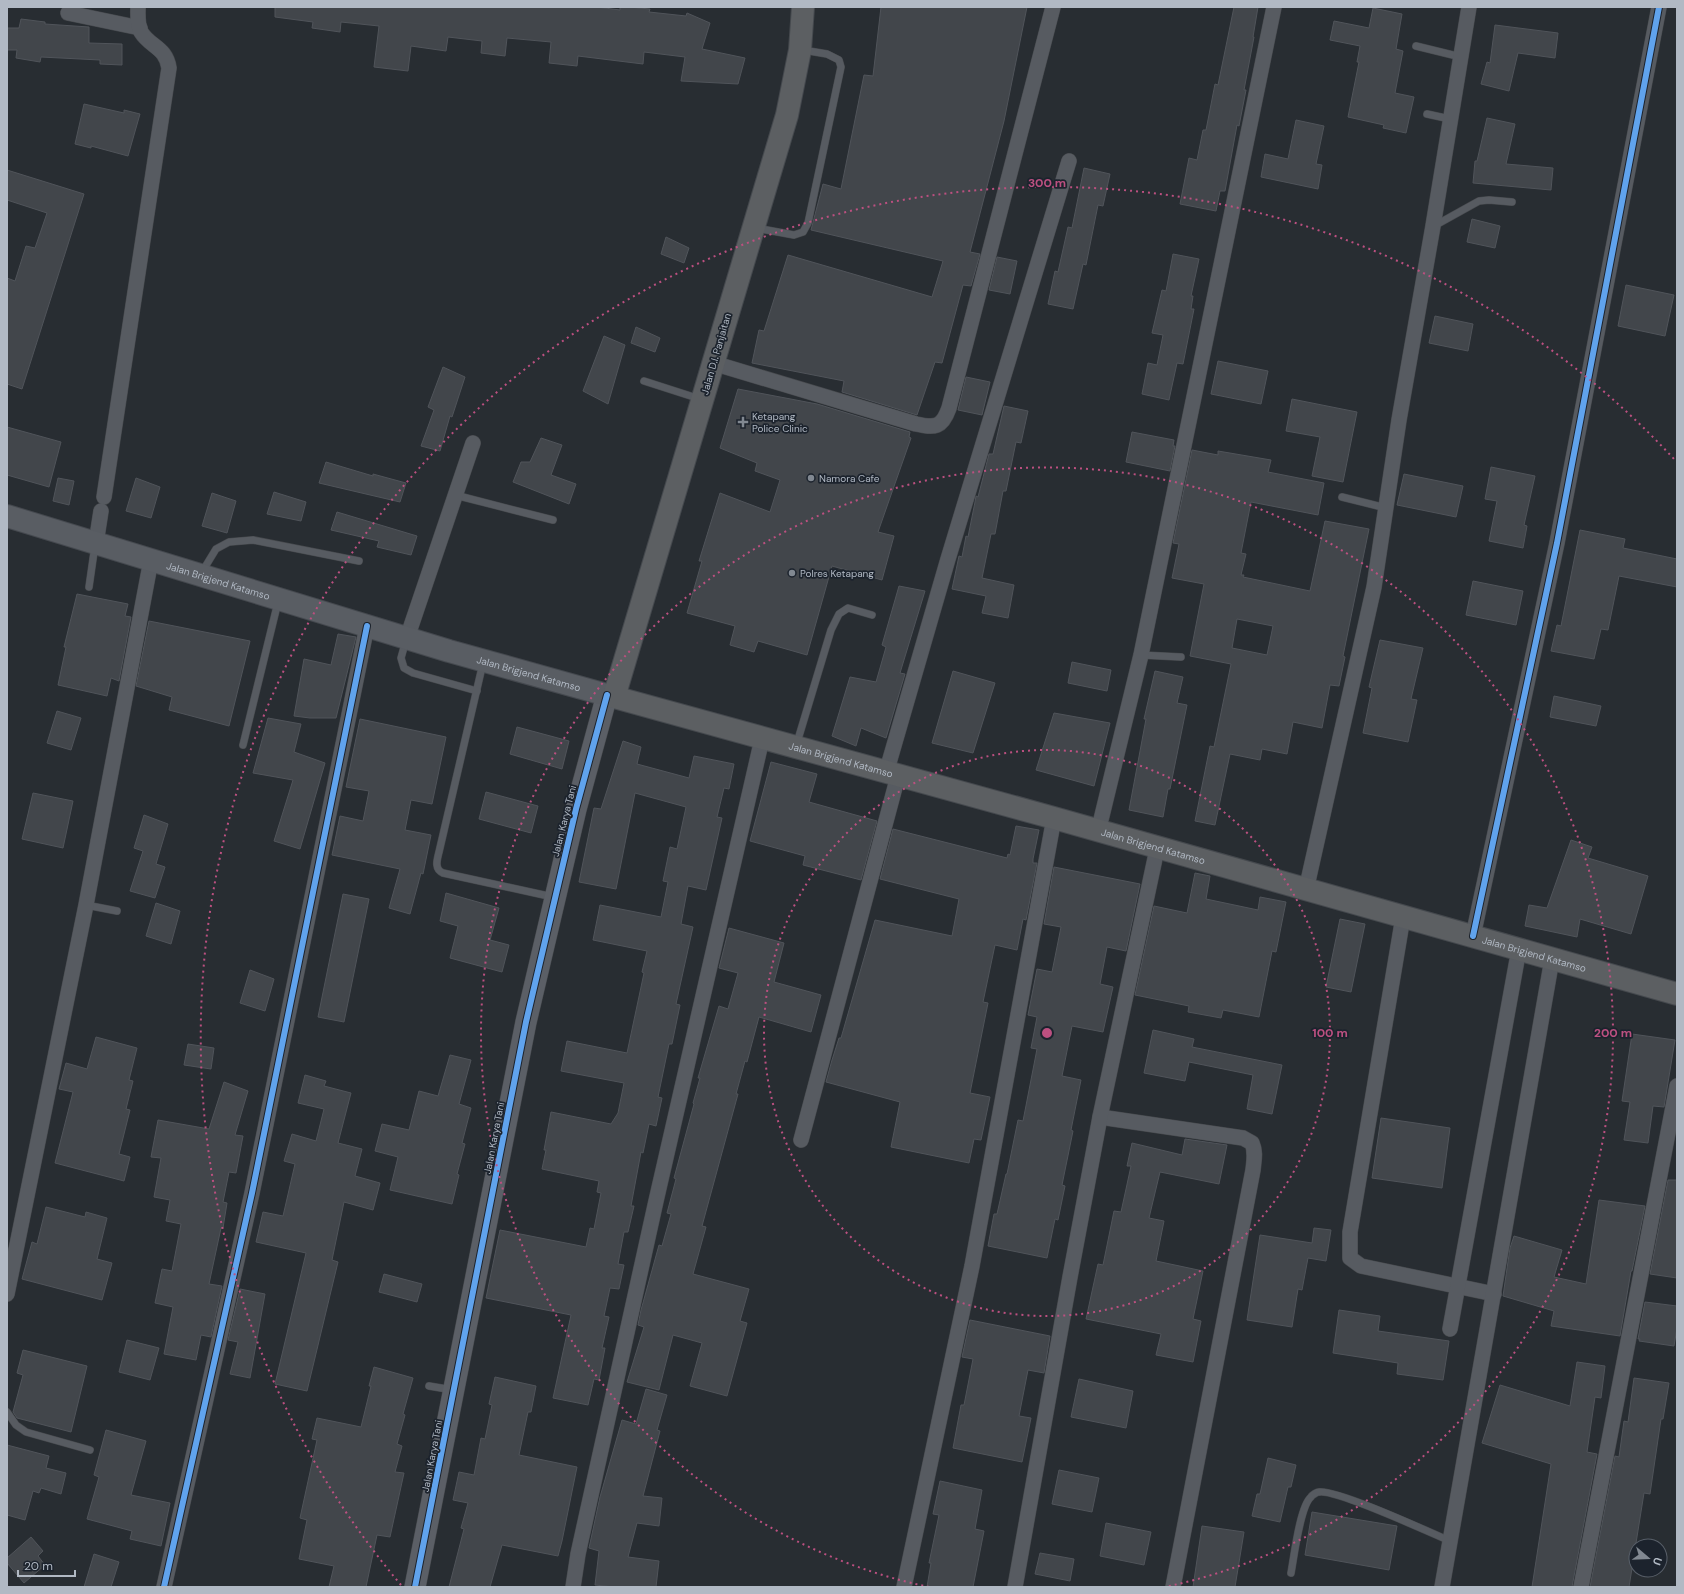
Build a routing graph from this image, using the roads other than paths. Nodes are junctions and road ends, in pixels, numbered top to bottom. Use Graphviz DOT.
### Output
graph roads {
  1 [pos="138,7"];
  2 [pos="803,7"];
  3 [pos="1053,7"];
  4 [pos="1274,7"];
  5 [pos="1469,7"];
  6 [pos="1659,7"];
  7 [pos="68,13"];
  8 [pos="140,28"];
  9 [pos="1416,46"];
  10 [pos="800,50"];
  11 [pos="1460,57"];
  12 [pos="1427,114"];
  13 [pos="1450,119"];
  14 [pos="1069,161"];
  15 [pos="1512,202"];
  16 [pos="1434,226"];
  17 [pos="753,227"];
  18 [pos="713,363"];
  19 [pos="644,381"];
  20 [pos="702,400"];
  21 [pos="473,444"];
  22 [pos="455,495"];
  23 [pos="1342,497"];
  24 [pos="1386,508"];
  25 [pos="7,516"];
  26 [pos="553,520"];
  27 [pos="96,543"];
  28 [pos="151,560"];
  29 [pos="359,561"];
  30 [pos="200,575"];
  31 [pos="89,587"];
  32 [pos="278,600"];
  33 [pos="872,615"];
  34 [pos="367,626"];
  35 [pos="407,638"];
  36 [pos="1141,655"];
  37 [pos="1181,657"];
  38 [pos="484,661"];
  39 [pos="477,691"];
  40 [pos="611,696"];
  41 [pos="762,738"];
  42 [pos="243,745"];
  43 [pos="796,748"];
  44 [pos="892,775"];
  45 [pos="1054,818"];
  46 [pos="1098,832"];
  47 [pos="1157,848"];
  48 [pos="1306,890"];
  49 [pos="555,898"];
  50 [pos="86,905"];
  51 [pos="117,911"];
  52 [pos="1403,917"];
  53 [pos="1473,936"];
  54 [pos="1519,949"];
  55 [pos="1552,959"];
  56 [pos="1677,994"];
  57 [pos="1677,1086"];
  58 [pos="1100,1117"];
  59 [pos="801,1140"];
  60 [pos="1458,1287"];
  61 [pos="7,1294"];
  62 [pos="1494,1294"];
  63 [pos="1450,1329"];
  64 [pos="429,1386"];
  65 [pos="455,1390"];
  66 [pos="7,1412"];
  67 [pos="90,1450"];
  68 [pos="1450,1541"];
  69 [pos="1290,1573"];
  70 [pos="164,1587"];
  71 [pos="415,1587"];
  72 [pos="573,1587"];
  73 [pos="904,1587"];
  74 [pos="1015,1587"];
  75 [pos="1173,1587"];
  76 [pos="1442,1587"];
  77 [pos="1581,1587"];
  1 -- 8 [label="street"];
  2 -- 10 [label="highway, Jalan D.I. Panjaitan"];
  3 -- 18 [label="street"];
  4 -- 36 [label="street"];
  5 -- 11 [label="street"];
  6 -- 53 [label="street"];
  7 -- 8 [label="street"];
  8 -- 27 [label="street"];
  9 -- 11 [label="lane"];
  10 -- 17 [label="highway, Jalan D.I. Panjaitan"];
  10 -- 17 [label="lane"];
  11 -- 13 [label="street"];
  12 -- 13 [label="lane"];
  13 -- 16 [label="street"];
  14 -- 44 [label="street"];
  15 -- 16 [label="lane"];
  16 -- 24 [label="street"];
  17 -- 18 [label="highway, Jalan D.I. Panjaitan"];
  18 -- 20 [label="highway, Jalan D.I. Panjaitan"];
  19 -- 20 [label="lane"];
  20 -- 40 [label="highway, Jalan D.I. Panjaitan"];
  21 -- 22 [label="street"];
  22 -- 26 [label="lane"];
  22 -- 35 [label="street"];
  23 -- 24 [label="lane"];
  24 -- 48 [label="street"];
  25 -- 27 [label="main road, Jalan Brigjend Katamso"];
  27 -- 28 [label="main road, Jalan Brigjend Katamso"];
  27 -- 31 [label="lane"];
  28 -- 30 [label="main road, Jalan Brigjend Katamso"];
  28 -- 50 [label="street"];
  29 -- 30 [label="lane"];
  30 -- 32 [label="main road, Jalan Brigjend Katamso"];
  32 -- 34 [label="main road, Jalan Brigjend Katamso"];
  32 -- 42 [label="lane"];
  33 -- 43 [label="lane"];
  34 -- 35 [label="main road, Jalan Brigjend Katamso"];
  34 -- 70 [label="street"];
  35 -- 38 [label="main road, Jalan Brigjend Katamso"];
  35 -- 39 [label="lane"];
  36 -- 37 [label="lane"];
  36 -- 46 [label="street"];
  38 -- 39 [label="lane"];
  38 -- 40 [label="main road, Jalan Brigjend Katamso"];
  39 -- 49 [label="lane"];
  40 -- 41 [label="highway, Jalan Brigjend Katamso"];
  40 -- 49 [label="street, Jalan Karya Tani"];
  41 -- 43 [label="highway, Jalan Brigjend Katamso"];
  41 -- 72 [label="street"];
  43 -- 44 [label="highway, Jalan Brigjend Katamso"];
  44 -- 45 [label="highway, Jalan Brigjend Katamso"];
  44 -- 59 [label="street"];
  45 -- 46 [label="highway, Jalan Brigjend Katamso"];
  45 -- 73 [label="street"];
  46 -- 47 [label="highway, Jalan Brigjend Katamso"];
  47 -- 48 [label="highway, Jalan Brigjend Katamso"];
  47 -- 58 [label="street"];
  48 -- 52 [label="highway, Jalan Brigjend Katamso"];
  49 -- 65 [label="street, Jalan Karya Tani"];
  50 -- 51 [label="lane"];
  50 -- 61 [label="street"];
  52 -- 53 [label="highway, Jalan Brigjend Katamso"];
  52 -- 60 [label="street"];
  53 -- 54 [label="highway, Jalan Brigjend Katamso"];
  54 -- 55 [label="highway, Jalan Brigjend Katamso"];
  54 -- 60 [label="street"];
  55 -- 56 [label="highway, Jalan Brigjend Katamso"];
  55 -- 62 [label="street"];
  57 -- 77 [label="street"];
  58 -- 74 [label="street"];
  58 -- 75 [label="street"];
  60 -- 62 [label="street"];
  60 -- 63 [label="street"];
  62 -- 68 [label="street"];
  64 -- 65 [label="lane"];
  65 -- 71 [label="street, Jalan Karya Tani"];
  66 -- 67 [label="lane"];
  68 -- 69 [label="lane"];
  68 -- 76 [label="street"];
}
